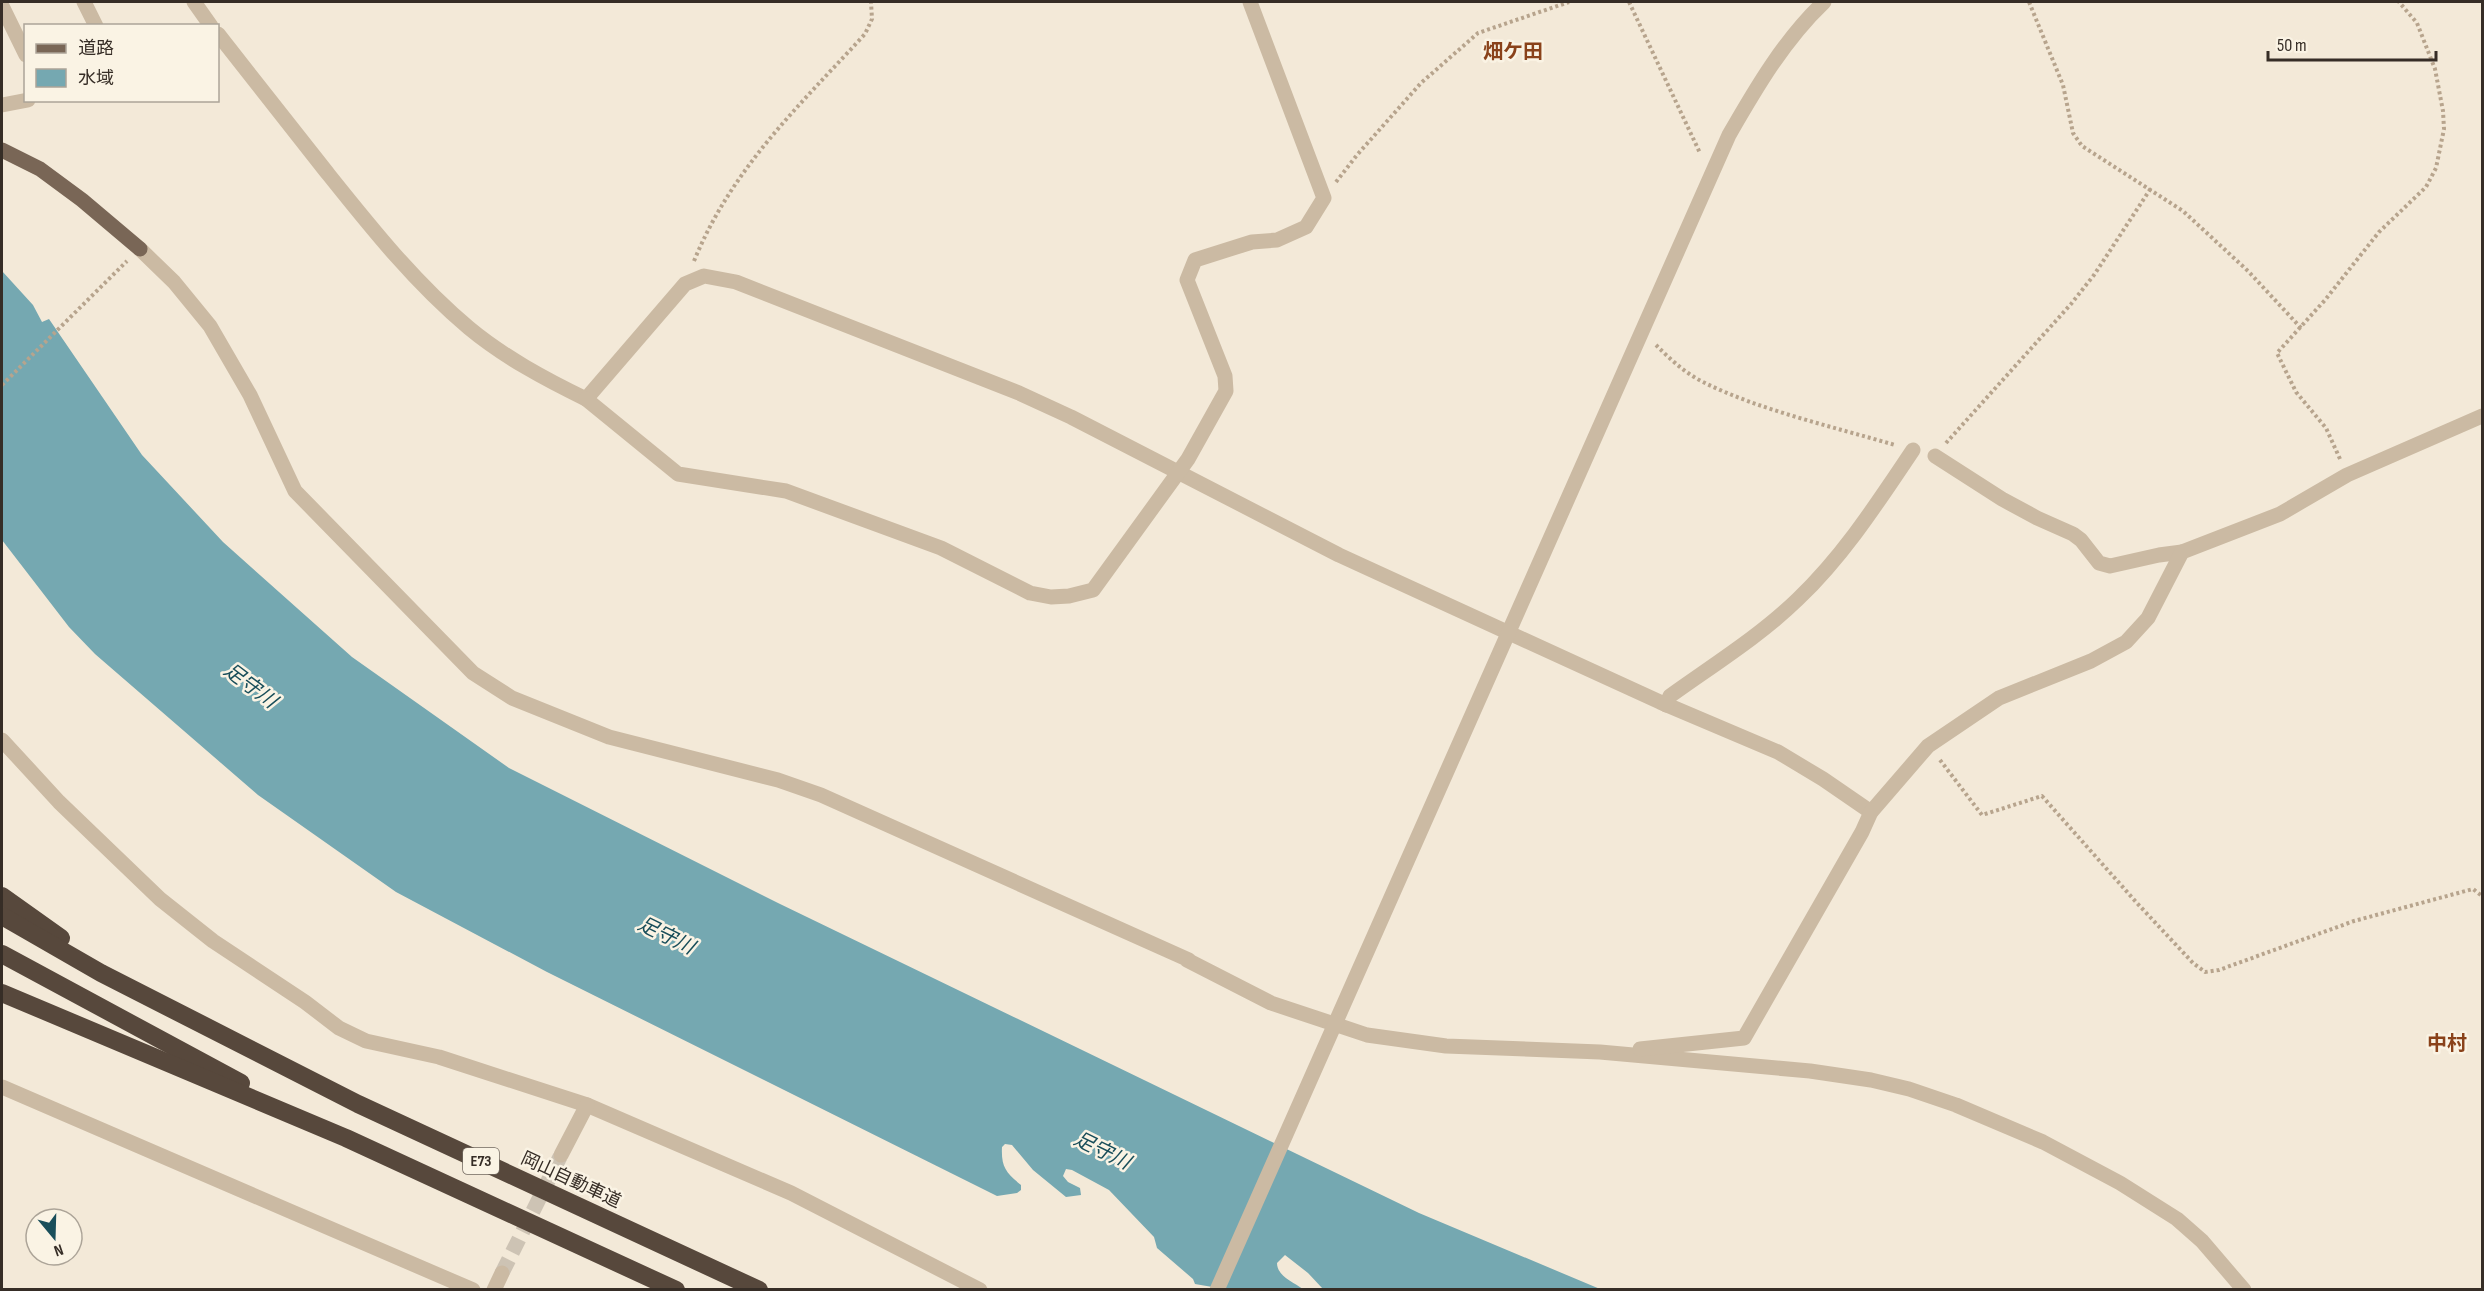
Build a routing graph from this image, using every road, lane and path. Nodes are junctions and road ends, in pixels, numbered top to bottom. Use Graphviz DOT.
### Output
graph roads {
  1 [pos="84,2"];
  2 [pos="194,2"];
  3 [pos="871,2"];
  4 [pos="1250,2"];
  5 [pos="1569,2"];
  6 [pos="1629,2"];
  7 [pos="1824,2"];
  8 [pos="2028,2"];
  9 [pos="2398,2"];
  10 [pos="2,6"];
  11 [pos="95,24"];
  12 [pos="210,24"];
  13 [pos="219,35"];
  14 [pos="24,51"];
  15 [pos="24,101"];
  16 [pos="2,105"];
  17 [pos="2,150"];
  18 [pos="1710,180"];
  19 [pos="2151,188"];
  20 [pos="1324,198"];
  21 [pos="137,252"];
  22 [pos="695,280"];
  23 [pos="2301,328"];
  24 [pos="1643,331"];
  25 [pos="2,385"];
  26 [pos="586,399"];
  27 [pos="2482,416"];
  28 [pos="1913,450"];
  29 [pos="1935,456"];
  30 [pos="1179,473"];
  31 [pos="2347,475"];
  32 [pos="2182,552"];
  33 [pos="1508,631"];
  34 [pos="1666,705"];
  35 [pos="2,740"];
  36 [pos="1928,746"];
  37 [pos="1871,812"];
  38 [pos="2,896"];
  39 [pos="2482,896"];
  40 [pos="2,916"];
  41 [pos="2,954"];
  42 [pos="2,993"];
  43 [pos="206,1028"];
  44 [pos="1332,1029"];
  45 [pos="1600,1052"];
  46 [pos="2,1087"];
  47 [pos="587,1106"];
  48 [pos="346,1138"];
  49 [pos="561,1155"];
  50 [pos="502,1273"];
  51 [pos="462,1288"];
  52 [pos="494,1290"];
  53 [pos="676,1290"];
  54 [pos="759,1290"];
  55 [pos="980,1290"];
  56 [pos="1217,1290"];
  57 [pos="2244,1290"];
  1 -- 11 [label="street"];
  2 -- 12 [label="street"];
  3 -- 22 [label="path"];
  4 -- 20 [label="street"];
  5 -- 20 [label="path"];
  6 -- 18 [label="path"];
  7 -- 18 [label="street"];
  8 -- 19 [label="path"];
  9 -- 23 [label="path"];
  10 -- 14 [label="street"];
  13 -- 26 [label="street"];
  15 -- 16 [label="street"];
  17 -- 21 [label="main road"];
  18 -- 24 [label="street"];
  19 -- 23 [label="path"];
  19 -- 29 [label="path"];
  20 -- 30 [label="street"];
  21 -- 25 [label="path"];
  21 -- 44 [label="street"];
  22 -- 26 [label="street"];
  22 -- 30 [label="street"];
  23 -- 31 [label="path"];
  24 -- 28 [label="path"];
  24 -- 33 [label="street"];
  26 -- 30 [label="street"];
  27 -- 31 [label="street"];
  28 -- 34 [label="street"];
  29 -- 32 [label="street"];
  30 -- 33 [label="street"];
  31 -- 32 [label="street"];
  32 -- 36 [label="street"];
  33 -- 34 [label="street"];
  33 -- 44 [label="street"];
  34 -- 37 [label="street"];
  35 -- 47 [label="street"];
  36 -- 37 [label="street"];
  36 -- 39 [label="path"];
  37 -- 45 [label="street"];
  38 -- 43 [label="highway"];
  40 -- 43 [label="highway"];
  41 -- 48 [label="highway"];
  42 -- 48 [label="highway"];
  43 -- 54 [label="highway, 岡山自動車道 / E73"];
  44 -- 45 [label="street"];
  44 -- 56 [label="street"];
  45 -- 57 [label="street"];
  46 -- 51 [label="street"];
  47 -- 49 [label="street"];
  47 -- 55 [label="street"];
  48 -- 53 [label="highway, E73"];
  50 -- 52 [label="street"];
}
